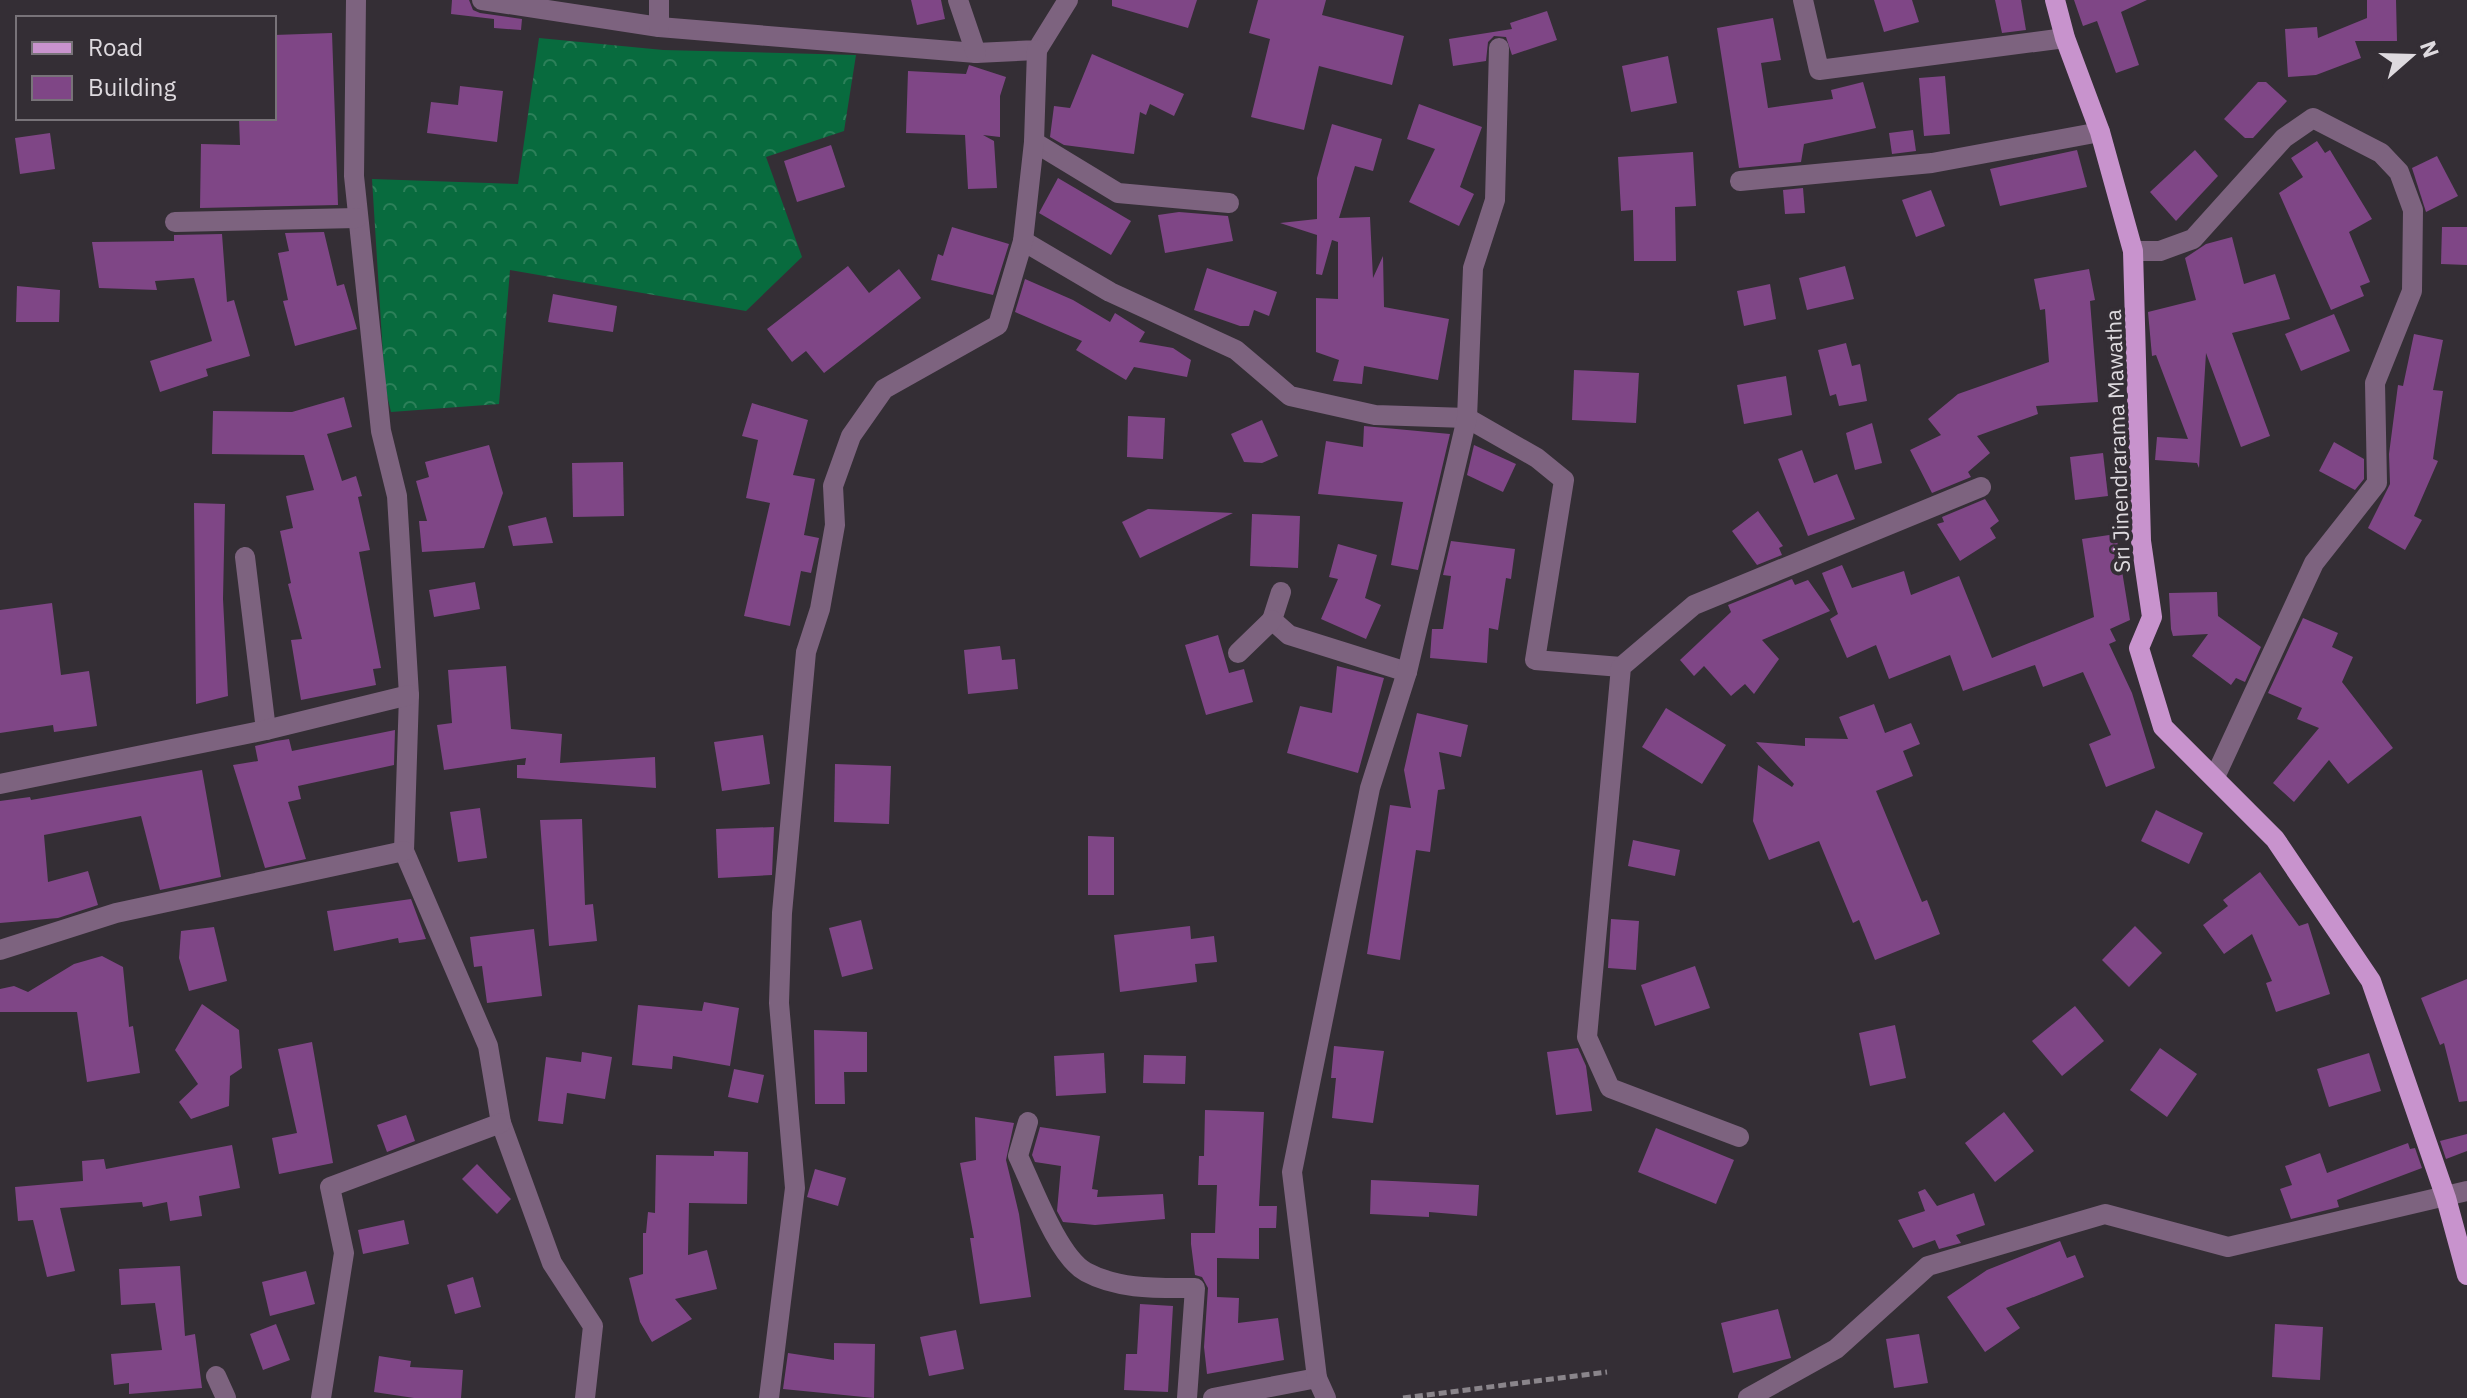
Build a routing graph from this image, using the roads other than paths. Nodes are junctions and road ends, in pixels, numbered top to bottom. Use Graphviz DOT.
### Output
graph roads {
  1 [pos="356,0"];
  2 [pos="482,0"];
  3 [pos="659,0"];
  4 [pos="958,0"];
  5 [pos="1068,0"];
  6 [pos="1803,0"];
  7 [pos="2055,0"];
  8 [pos="536,5"];
  9 [pos="659,27"];
  10 [pos="2065,38"];
  11 [pos="1499,48"];
  12 [pos="1037,50"];
  13 [pos="976,53"];
  14 [pos="2100,132"];
  15 [pos="1034,142"];
  16 [pos="1740,181"];
  17 [pos="1229,203"];
  18 [pos="357,218"];
  19 [pos="175,222"];
  20 [pos="1023,241"];
  21 [pos="2133,251"];
  22 [pos="1467,418"];
  23 [pos="1981,487"];
  24 [pos="245,557"];
  25 [pos="1281,592"];
  26 [pos="1272,620"];
  27 [pos="1238,653"];
  28 [pos="1621,667"];
  29 [pos="1407,672"];
  30 [pos="409,695"];
  31 [pos="266,730"];
  32 [pos="2215,777"];
  33 [pos="0,784"];
  34 [pos="404,851"];
  35 [pos="0,950"];
  36 [pos="1028,1122"];
  37 [pos="501,1123"];
  38 [pos="1739,1137"];
  39 [pos="2467,1191"];
  40 [pos="2446,1198"];
  41 [pos="2467,1275"];
  42 [pos="216,1376"];
  43 [pos="1317,1378"];
  44 [pos="226,1398"];
  45 [pos="321,1398"];
  46 [pos="585,1398"];
  47 [pos="769,1398"];
  48 [pos="1187,1398"];
  49 [pos="1213,1398"];
  50 [pos="1326,1398"];
  51 [pos="1748,1398"];
  1 -- 18 [label="street"];
  2 -- 8 [label="street"];
  3 -- 9 [label="street"];
  4 -- 13 [label="street"];
  5 -- 12 [label="street"];
  6 -- 10 [label="street"];
  7 -- 10 [label="main road, Sri Jinendrarama Mawatha"];
  8 -- 9 [label="street"];
  9 -- 13 [label="street"];
  10 -- 14 [label="main road, Sri Jinendrarama Mawatha"];
  11 -- 22 [label="street"];
  12 -- 13 [label="street"];
  12 -- 15 [label="street"];
  14 -- 16 [label="street"];
  14 -- 21 [label="main road, Sri Jinendrarama Mawatha"];
  15 -- 17 [label="street"];
  15 -- 20 [label="street"];
  18 -- 19 [label="street"];
  18 -- 30 [label="street"];
  20 -- 22 [label="street"];
  20 -- 47 [label="street"];
  21 -- 32 [label="main road, Sri Jinendrarama Mawatha"];
  21 -- 32 [label="street"];
  22 -- 28 [label="street"];
  22 -- 29 [label="street"];
  23 -- 28 [label="street"];
  24 -- 31 [label="street"];
  25 -- 26 [label="street"];
  26 -- 27 [label="street"];
  26 -- 29 [label="street"];
  28 -- 38 [label="street"];
  29 -- 43 [label="street"];
  30 -- 31 [label="street"];
  30 -- 34 [label="street"];
  31 -- 33 [label="street"];
  32 -- 40 [label="main road, Sri Jinendrarama Mawatha"];
  34 -- 35 [label="street"];
  34 -- 37 [label="street"];
  36 -- 48 [label="street"];
  37 -- 45 [label="street"];
  37 -- 46 [label="street"];
  39 -- 40 [label="street"];
  40 -- 41 [label="main road, Sri Jinendrarama Mawatha"];
  40 -- 51 [label="street"];
  42 -- 44 [label="street"];
  43 -- 49 [label="street"];
  43 -- 50 [label="street"];
}
